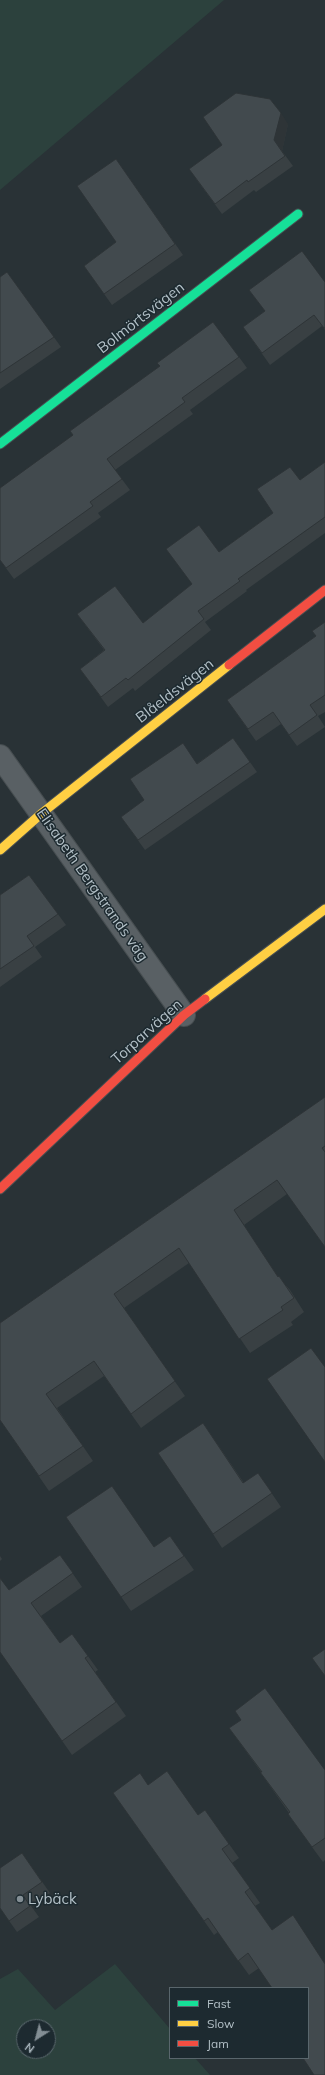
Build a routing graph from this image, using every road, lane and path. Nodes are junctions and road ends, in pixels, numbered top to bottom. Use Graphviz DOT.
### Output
graph roads {
  1 [pos="298,214"];
  2 [pos="0,444"];
  3 [pos="325,590"];
  4 [pos="0,756"];
  5 [pos="42,813"];
  6 [pos="0,850"];
  7 [pos="325,909"];
  8 [pos="184,1015"];
  9 [pos="0,1189"];
  1 -- 2 [label="street, Bolmörtsvägen"];
  3 -- 5 [label="street, Blåeldsvägen"];
  4 -- 5 [label="street, Elisabeth Bergstrands väg"];
  5 -- 6 [label="street, Blåeldsvägen"];
  5 -- 8 [label="street, Elisabeth Bergstrands väg"];
  7 -- 8 [label="street, Torparvägen"];
  8 -- 9 [label="street, Torparvägen"];
}
